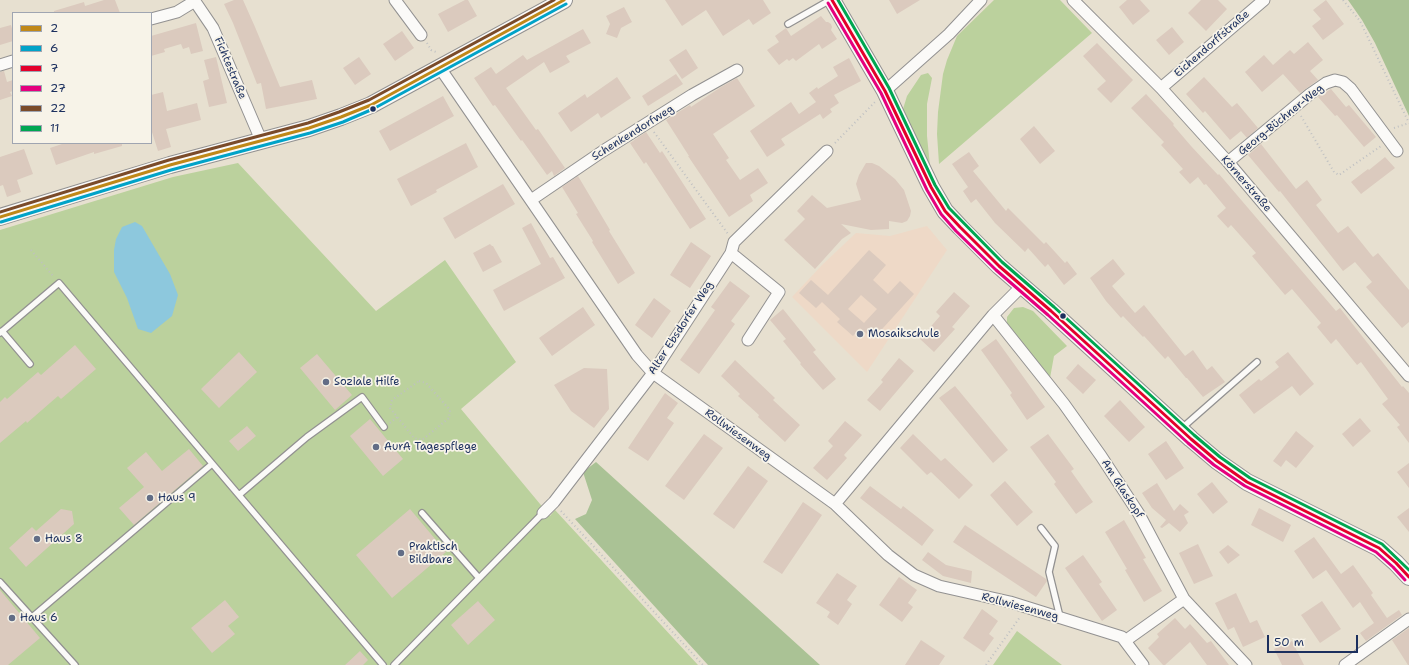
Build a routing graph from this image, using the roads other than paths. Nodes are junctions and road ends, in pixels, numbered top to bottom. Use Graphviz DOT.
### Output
graph roads {
  1 [pos="195,0"];
  2 [pos="395,0"];
  3 [pos="564,0"];
  4 [pos="831,0"];
  5 [pos="981,0"];
  6 [pos="1073,0"];
  7 [pos="1264,0"];
  8 [pos="152,19"];
  9 [pos="788,24"];
  10 [pos="421,35"];
  11 [pos="12,61"];
  12 [pos="0,65"];
  13 [pos="440,68"];
  14 [pos="737,70"];
  15 [pos="1161,88"];
  16 [pos="885,91"];
  17 [pos="261,140"];
  18 [pos="827,151"];
  19 [pos="1397,151"];
  20 [pos="1228,162"];
  21 [pos="531,200"];
  22 [pos="0,217"];
  23 [pos="733,248"];
  24 [pos="1022,286"];
  25 [pos="993,315"];
  26 [pos="1,332"];
  27 [pos="748,340"];
  28 [pos="1257,362"];
  29 [pos="30,364"];
  30 [pos="652,373"];
  31 [pos="1409,376"];
  32 [pos="384,427"];
  33 [pos="1180,430"];
  34 [pos="212,464"];
  35 [pos="239,495"];
  36 [pos="835,504"];
  37 [pos="422,513"];
  38 [pos="543,514"];
  39 [pos="1041,528"];
  40 [pos="1409,577"];
  41 [pos="479,578"];
  42 [pos="0,582"];
  43 [pos="1184,600"];
  44 [pos="1060,617"];
  45 [pos="31,618"];
  46 [pos="1409,619"];
  47 [pos="1125,641"];
  48 [pos="75,665"];
  49 [pos="383,665"];
  50 [pos="394,665"];
  51 [pos="1144,665"];
  52 [pos="1246,665"];
  53 [pos="1345,665"];
  1 -- 8 [label="street"];
  1 -- 17 [label="street, Fichtestraße"];
  2 -- 10 [label="street"];
  3 -- 13 [label="main road"];
  4 -- 9 [label="lane"];
  4 -- 16 [label="main road"];
  5 -- 16 [label="street"];
  6 -- 15 [label="street, Körnerstraße"];
  7 -- 15 [label="street, Eichendorffstraße"];
  11 -- 12 [label="street"];
  13 -- 17 [label="main road"];
  13 -- 21 [label="street, Rollwiesenweg"];
  14 -- 21 [label="street, Schenkendorfweg"];
  15 -- 20 [label="street, Körnerstraße"];
  16 -- 24 [label="main road"];
  17 -- 22 [label="main road"];
  18 -- 23 [label="street, Alter Ebsdorfer Weg"];
  19 -- 20 [label="street, Georg-Büchner-Weg"];
  20 -- 31 [label="street, Körnerstraße"];
  21 -- 30 [label="street, Rollwiesenweg"];
  23 -- 27 [label="street"];
  23 -- 30 [label="street, Alter Ebsdorfer Weg"];
  24 -- 25 [label="street"];
  24 -- 33 [label="main road"];
  25 -- 36 [label="street"];
  25 -- 43 [label="street, Am Glaskopf"];
  26 -- 29 [label="lane"];
  26 -- 34 [label="lane"];
  28 -- 33 [label="lane"];
  30 -- 36 [label="street, Rollwiesenweg"];
  30 -- 38 [label="street, Alter Ebsdorfer Weg"];
  32 -- 35 [label="lane"];
  33 -- 40 [label="main road"];
  34 -- 35 [label="lane"];
  34 -- 45 [label="lane"];
  35 -- 49 [label="lane"];
  36 -- 44 [label="street, Rollwiesenweg"];
  37 -- 41 [label="lane"];
  38 -- 41 [label="lane"];
  39 -- 44 [label="lane"];
  41 -- 50 [label="lane"];
  42 -- 45 [label="lane"];
  43 -- 47 [label="street"];
  43 -- 52 [label="street, Am Glaskopf"];
  44 -- 47 [label="street, Rollwiesenweg"];
  45 -- 48 [label="lane"];
  46 -- 53 [label="street"];
  47 -- 51 [label="street, Rollwiesenweg"];
}
